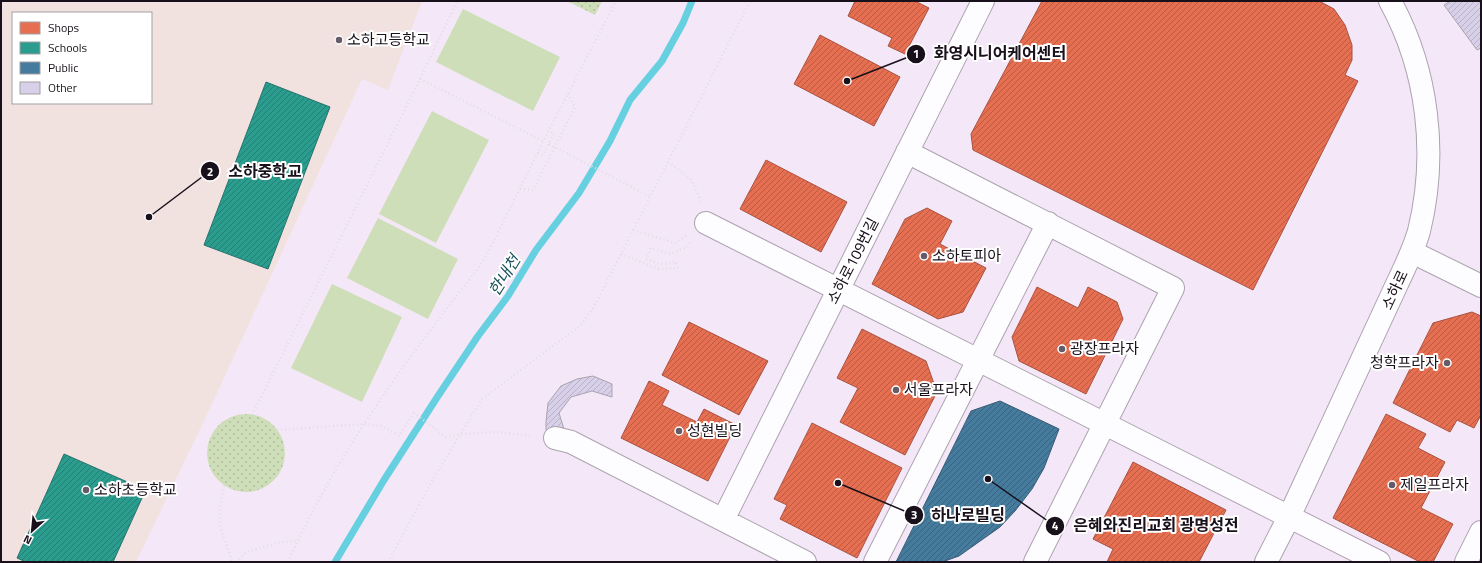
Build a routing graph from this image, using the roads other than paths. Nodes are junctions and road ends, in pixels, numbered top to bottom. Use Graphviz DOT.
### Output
graph roads {
  1 [pos="983,1"];
  2 [pos="1390,1"];
  3 [pos="907,152"];
  4 [pos="706,223"];
  5 [pos="1048,223"];
  6 [pos="1412,252"];
  7 [pos="1481,286"];
  8 [pos="838,290"];
  9 [pos="978,360"];
  10 [pos="1105,424"];
  11 [pos="555,438"];
  12 [pos="1289,517"];
  13 [pos="723,520"];
  14 [pos="1481,532"];
  15 [pos="805,562"];
  16 [pos="875,562"];
  17 [pos="1035,562"];
  18 [pos="1266,562"];
  19 [pos="1379,562"];
  20 [pos="1466,562"];
  1 -- 3 [label="street, 소하로109번길"];
  2 -- 6 [label="street, 소하로"];
  3 -- 5 [label="street"];
  3 -- 8 [label="street, 소하로109번길"];
  4 -- 8 [label="street"];
  5 -- 9 [label="street"];
  5 -- 10 [label="street"];
  6 -- 7 [label="street"];
  6 -- 12 [label="street, 소하로"];
  8 -- 9 [label="street"];
  8 -- 13 [label="street, 소하로109번길"];
  9 -- 10 [label="street"];
  9 -- 16 [label="street"];
  10 -- 12 [label="street"];
  10 -- 17 [label="street"];
  11 -- 13 [label="street"];
  12 -- 18 [label="street, 소하로"];
  12 -- 19 [label="street"];
  13 -- 15 [label="street"];
  14 -- 20 [label="street"];
}
